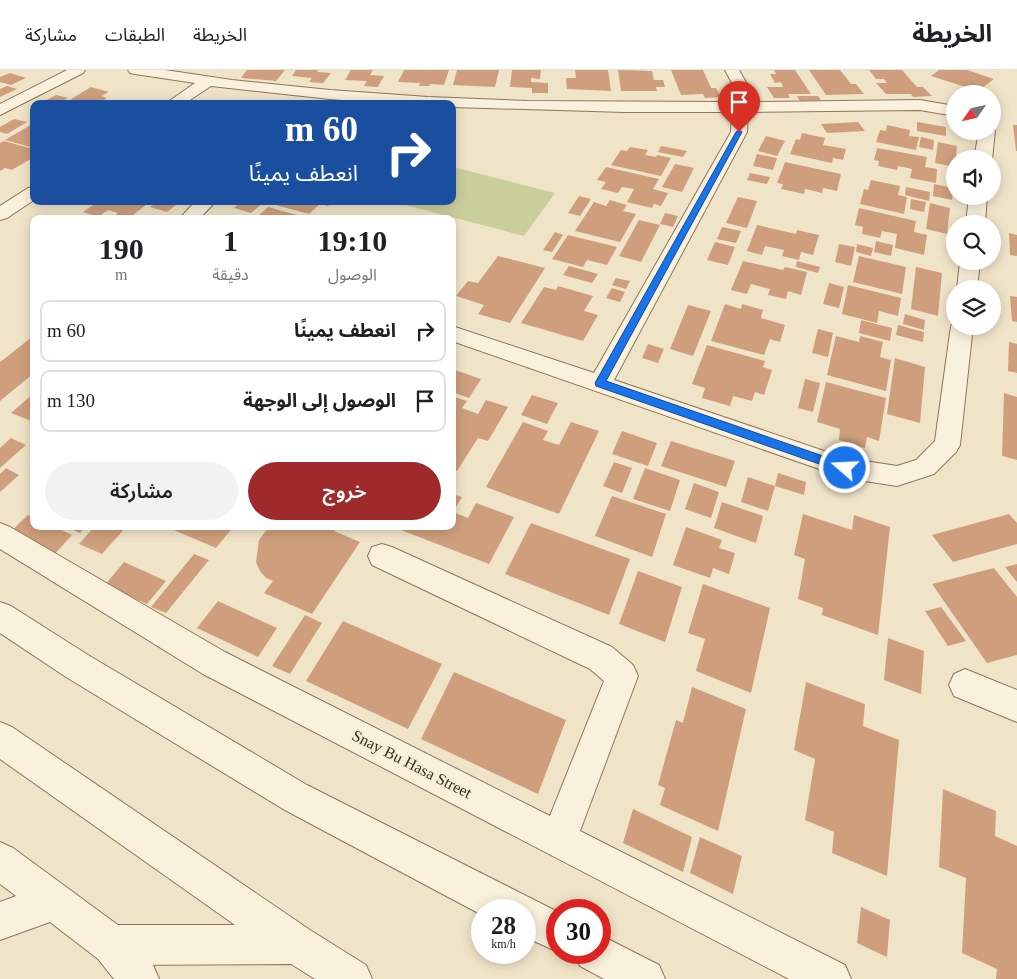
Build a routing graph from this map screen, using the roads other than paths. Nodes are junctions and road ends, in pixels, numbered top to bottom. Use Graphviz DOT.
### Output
graph roads {
  1 [pos="78,70"];
  2 [pos="135,70"];
  3 [pos="732,70"];
  4 [pos="207,82"];
  5 [pos="179,100"];
  6 [pos="330,100"];
  7 [pos="456,102"];
  8 [pos="746,107"];
  9 [pos="0,110"];
  10 [pos="946,110"];
  11 [pos="30,195"];
  12 [pos="203,205"];
  13 [pos="0,214"];
  14 [pos="192,215"];
  15 [pos="456,335"];
  16 [pos="961,335"];
  17 [pos="600,383"];
  18 [pos="0,535"];
  19 [pos="382,556"];
  20 [pos="0,616"];
  21 [pos="965,685"];
  22 [pos="1017,706"];
  23 [pos="0,739"];
  24 [pos="559,839"];
  25 [pos="0,861"];
  26 [pos="492,899"];
  27 [pos="54,902"];
  28 [pos="0,921"];
  29 [pos="296,944"];
  30 [pos="112,945"];
  31 [pos="611,961"];
  32 [pos="139,979"];
  33 [pos="352,979"];
  34 [pos="645,979"];
  35 [pos="831,979"];
  1 -- 9 [label="street"];
  2 -- 4 [label="street"];
  3 -- 8 [label="street"];
  4 -- 5 [label="street"];
  4 -- 6 [label="street"];
  7 -- 8 [label="street"];
  8 -- 10 [label="street"];
  8 -- 17 [label="street"];
  11 -- 13 [label="street"];
  12 -- 14 [label="street"];
  15 -- 17 [label="street"];
  16 -- 17 [label="street"];
  18 -- 24 [label="street, Snay Bu Hasa Street"];
  19 -- 24 [label="street"];
  20 -- 26 [label="street"];
  21 -- 22 [label="street"];
  23 -- 29 [label="street"];
  24 -- 35 [label="street, Snay Bu Hasa Street"];
  25 -- 27 [label="street"];
  27 -- 28 [label="street"];
  27 -- 30 [label="street"];
  29 -- 30 [label="street"];
  29 -- 33 [label="street"];
  30 -- 32 [label="street"];
  31 -- 34 [label="street"];
}
